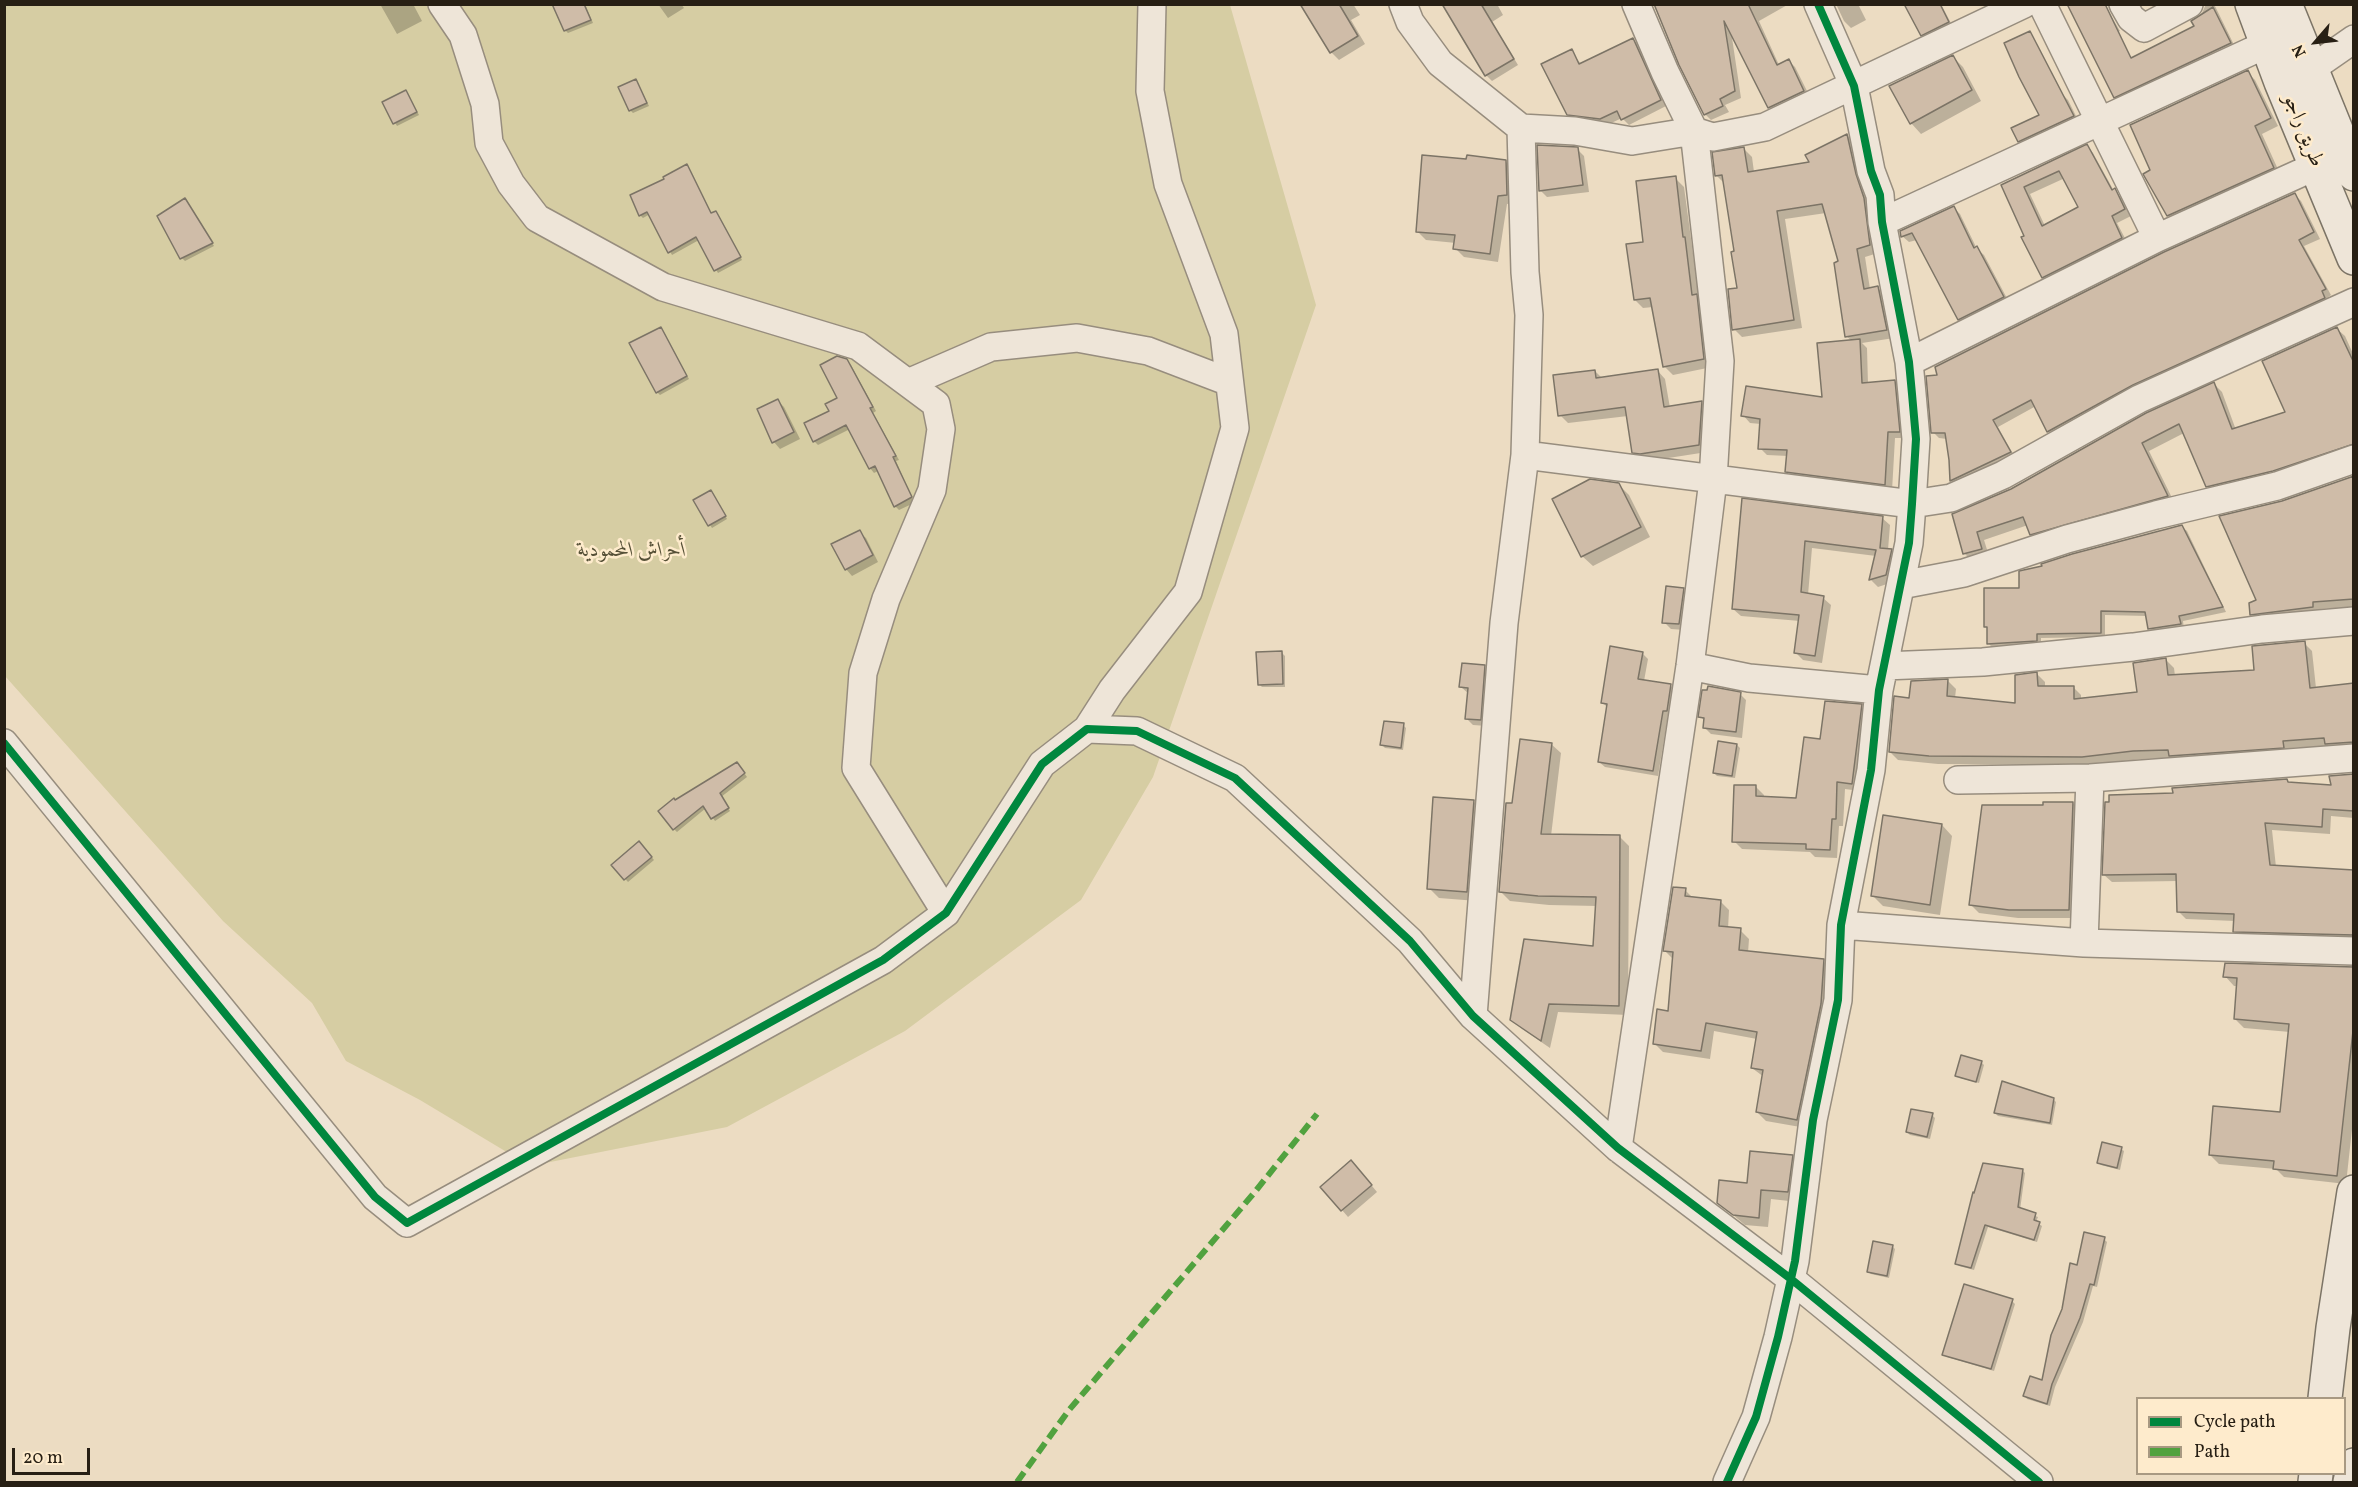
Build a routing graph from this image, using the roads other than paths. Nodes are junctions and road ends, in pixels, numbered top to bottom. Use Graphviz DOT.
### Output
graph roads {
  1 [pos="442,4"];
  2 [pos="1152,4"];
  3 [pos="1403,4"];
  4 [pos="1636,4"];
  5 [pos="1818,4"];
  6 [pos="2024,4"];
  7 [pos="2042,4"];
  8 [pos="2123,4"];
  9 [pos="2189,4"];
  10 [pos="2253,4"];
  11 [pos="2285,4"];
  12 [pos="2354,39"];
  13 [pos="2267,44"];
  14 [pos="2311,69"];
  15 [pos="2281,82"];
  16 [pos="1854,86"];
  17 [pos="2099,122"];
  18 [pos="1521,128"];
  19 [pos="1694,131"];
  20 [pos="2316,166"];
  21 [pos="2354,174"];
  22 [pos="1882,222"];
  23 [pos="2157,238"];
  24 [pos="2354,258"];
  25 [pos="2354,302"];
  26 [pos="1909,362"];
  27 [pos="1229,382"];
  28 [pos="908,383"];
  29 [pos="1526,455"];
  30 [pos="2354,459"];
  31 [pos="1713,480"];
  32 [pos="1912,504"];
  33 [pos="1901,585"];
  34 [pos="2354,621"];
  35 [pos="1690,666"];
  36 [pos="1882,678"];
  37 [pos="1087,729"];
  38 [pos="4,743"];
  39 [pos="2354,758"];
  40 [pos="2090,778"];
  41 [pos="1958,780"];
  42 [pos="946,914"];
  43 [pos="1841,925"];
  44 [pos="2085,943"];
  45 [pos="2354,951"];
  46 [pos="1473,1016"];
  47 [pos="1618,1148"];
  48 [pos="2354,1192"];
  49 [pos="1791,1278"];
  50 [pos="2325,1397"];
  51 [pos="2354,1465"];
  52 [pos="1727,1482"];
  53 [pos="2039,1482"];
  54 [pos="2350,1482"];
  1 -- 28 [label="street"];
  2 -- 27 [label="street"];
  3 -- 18 [label="street"];
  4 -- 19 [label="street"];
  5 -- 16 [label="street"];
  6 -- 16 [label="street"];
  7 -- 17 [label="street"];
  8 -- 9 [label="street"];
  10 -- 13 [label="main road, طريق راجو"];
  11 -- 14 [label="main road, طريق راجو"];
  12 -- 14 [label="street"];
  13 -- 15 [label="main road, طريق راجو"];
  13 -- 17 [label="street"];
  14 -- 15 [label="street"];
  14 -- 21 [label="main road, طريق راجو"];
  15 -- 20 [label="main road, طريق راجو"];
  16 -- 19 [label="street"];
  16 -- 22 [label="street"];
  17 -- 22 [label="street"];
  17 -- 23 [label="street"];
  18 -- 19 [label="street"];
  18 -- 29 [label="street"];
  19 -- 31 [label="street"];
  20 -- 23 [label="street"];
  20 -- 24 [label="main road, طريق راجو"];
  22 -- 26 [label="street"];
  23 -- 26 [label="street"];
  25 -- 32 [label="street"];
  26 -- 32 [label="street"];
  27 -- 28 [label="street"];
  27 -- 37 [label="street"];
  28 -- 42 [label="street"];
  29 -- 31 [label="street"];
  29 -- 46 [label="street"];
  30 -- 33 [label="street"];
  31 -- 32 [label="street"];
  31 -- 35 [label="street"];
  32 -- 33 [label="street"];
  33 -- 36 [label="street"];
  34 -- 36 [label="street"];
  35 -- 36 [label="street"];
  35 -- 47 [label="street"];
  36 -- 43 [label="street"];
  37 -- 42 [label="street"];
  37 -- 46 [label="street"];
  38 -- 42 [label="street"];
  39 -- 40 [label="street"];
  40 -- 41 [label="street"];
  40 -- 44 [label="street"];
  43 -- 44 [label="street"];
  43 -- 49 [label="street"];
  44 -- 45 [label="street"];
  46 -- 47 [label="street"];
  47 -- 49 [label="street"];
  48 -- 50 [label="main road"];
  49 -- 52 [label="street"];
  49 -- 53 [label="street"];
  51 -- 54 [label="main road"];
}
